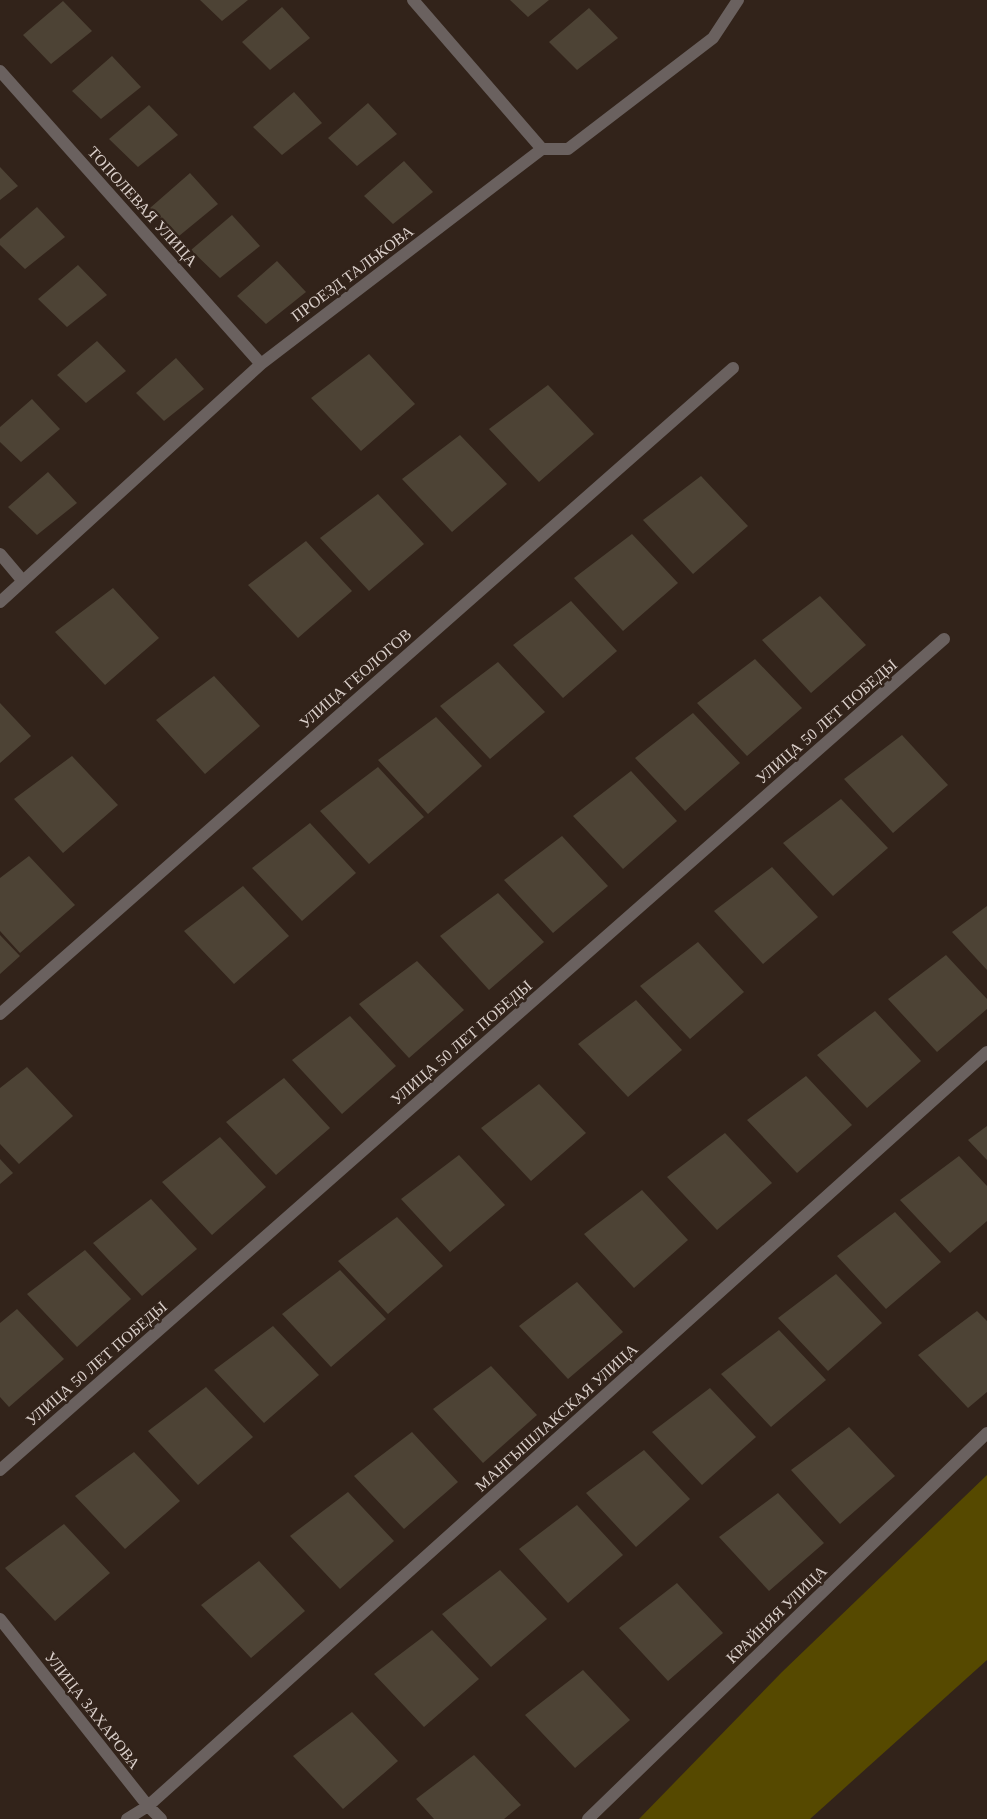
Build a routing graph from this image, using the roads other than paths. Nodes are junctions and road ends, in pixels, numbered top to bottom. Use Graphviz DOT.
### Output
graph roads {
  1 [pos="413,0"];
  2 [pos="738,0"];
  3 [pos="0,71"];
  4 [pos="542,149"];
  5 [pos="261,364"];
  6 [pos="733,368"];
  7 [pos="0,554"];
  8 [pos="22,580"];
  9 [pos="0,602"];
  10 [pos="944,639"];
  11 [pos="0,1014"];
  12 [pos="987,1052"];
  13 [pos="987,1433"];
  14 [pos="0,1470"];
  15 [pos="0,1619"];
  16 [pos="148,1806"];
  17 [pos="127,1819"];
  18 [pos="161,1819"];
  19 [pos="588,1819"];
  1 -- 4 [label="street"];
  2 -- 4 [label="street"];
  3 -- 5 [label="street, ТОПОЛЕВАЯ УЛИЦА"];
  4 -- 5 [label="street, ПРОЕЗД ТАЛЬКОВА"];
  5 -- 8 [label="street, ПРОЕЗД ТАЛЬКОВА"];
  6 -- 11 [label="street, УЛИЦА ГЕОЛОГОВ"];
  7 -- 8 [label="street"];
  8 -- 9 [label="street, ПРОЕЗД ТАЛЬКОВА"];
  10 -- 14 [label="street, УЛИЦА 50 ЛЕТ ПОБЕДЫ"];
  12 -- 16 [label="street, МАНГЫШЛАКСКАЯ УЛИЦА"];
  13 -- 19 [label="street, КРАЙНЯЯ УЛИЦА"];
  15 -- 16 [label="street, УЛИЦА ЗАХАРОВА"];
  16 -- 17 [label="street, МАНГЫШЛАКСКАЯ УЛИЦА"];
  16 -- 18 [label="street, УЛИЦА ЗАХАРОВА"];
}
